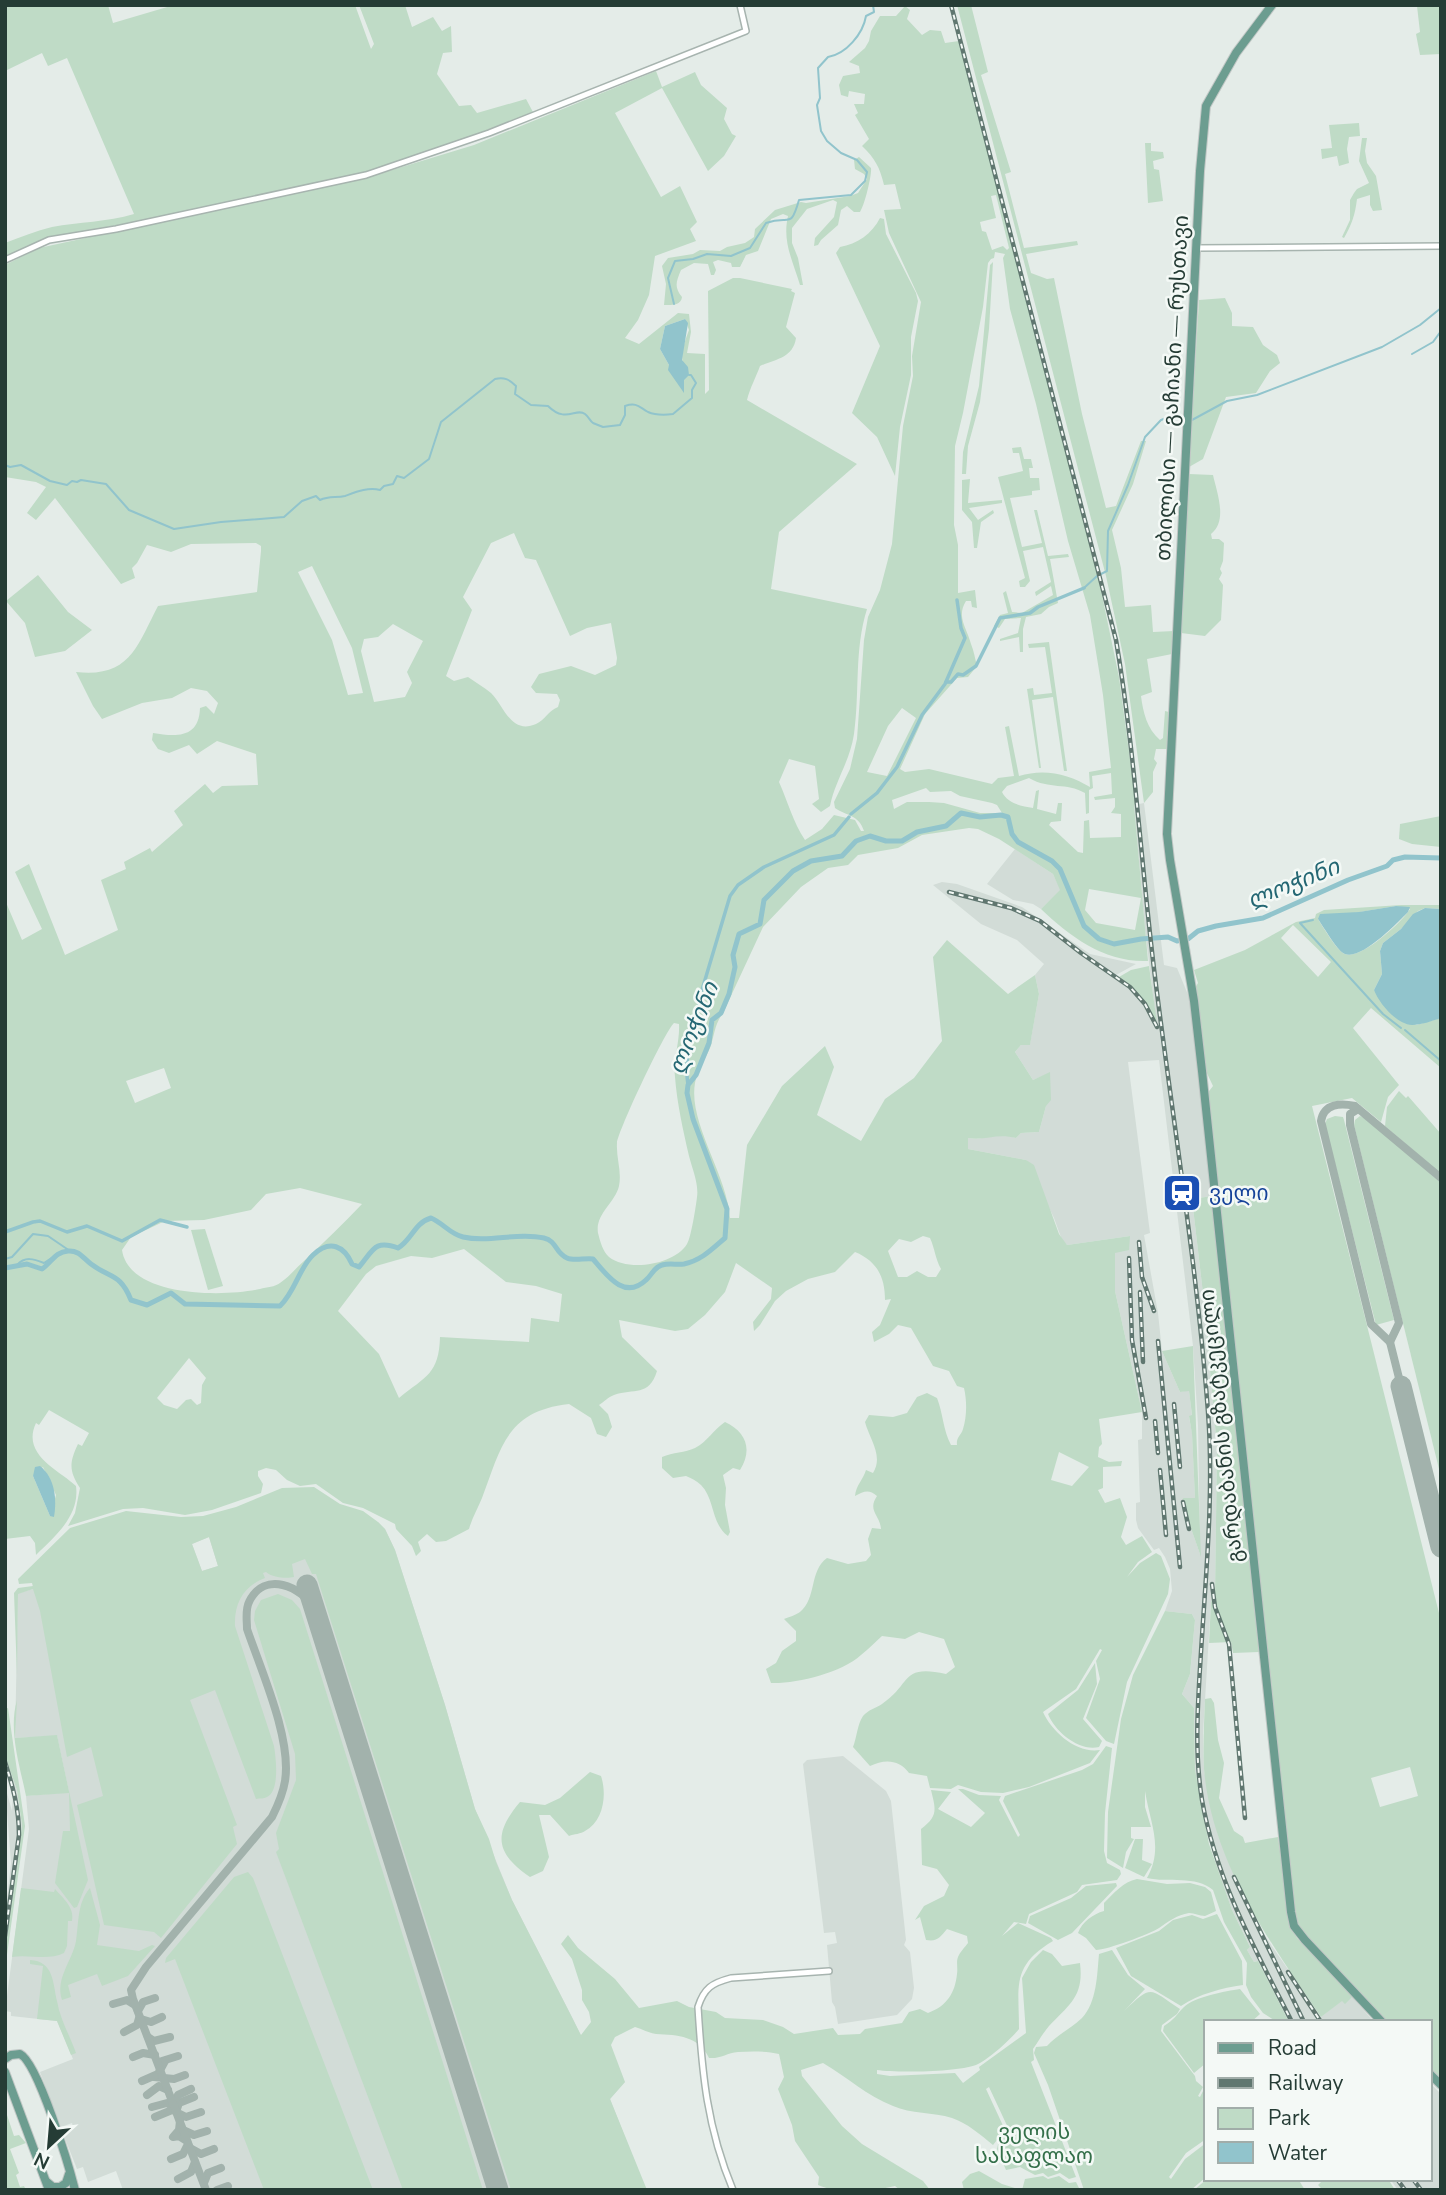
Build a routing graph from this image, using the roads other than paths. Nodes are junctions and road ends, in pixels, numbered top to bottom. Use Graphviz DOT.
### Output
graph roads {
  1 [pos="740,5"];
  2 [pos="1272,5"];
  3 [pos="1441,246"];
  4 [pos="1196,248"];
  5 [pos="5,260"];
  6 [pos="1168,794"];
  7 [pos="829,1971"];
  8 [pos="1380,2020"];
  9 [pos="5,2059"];
  10 [pos="5,2072"];
  11 [pos="68,2170"];
  12 [pos="48,2186"];
  13 [pos="75,2190"];
  14 [pos="733,2190"];
  1 -- 5 [label="street"];
  2 -- 4 [label="main road, თბილისი — გაჩიანი — რუსთავი"];
  3 -- 4 [label="street"];
  4 -- 6 [label="main road, თბილისი — გაჩიანი — რუსთავი"];
  6 -- 8 [label="main road, გარდაბანის გზატკეცილი"];
  7 -- 14 [label="street"];
  9 -- 11 [label="main road"];
  10 -- 12 [label="main road"];
  11 -- 12 [label="main road"];
  11 -- 13 [label="main road"];
}
